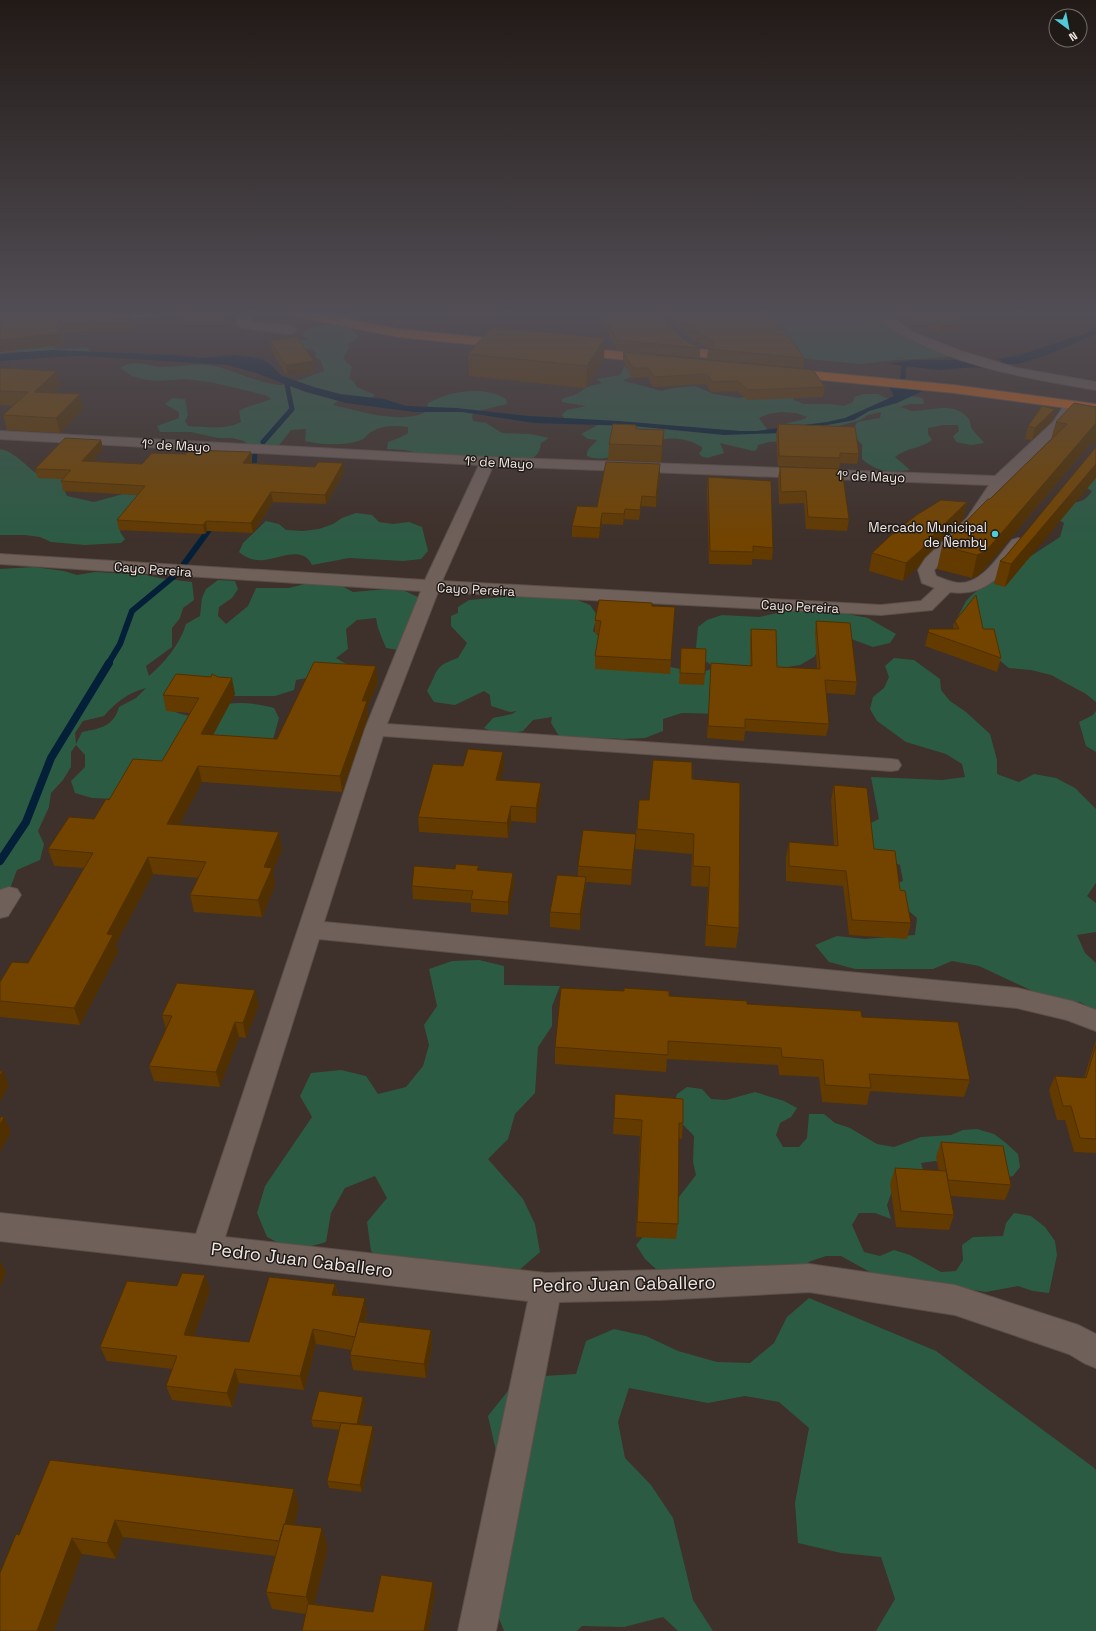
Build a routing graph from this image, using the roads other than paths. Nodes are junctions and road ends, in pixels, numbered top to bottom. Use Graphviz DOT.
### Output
graph roads {
  1 [pos="980,389"];
  2 [pos="1003,389"];
  3 [pos="1096,399"];
  4 [pos="1070,408"];
  5 [pos="1096,408"];
  6 [pos="1096,417"];
  7 [pos="0,435"];
  8 [pos="488,461"];
  9 [pos="999,482"];
  10 [pos="1028,532"];
  11 [pos="0,559"];
  12 [pos="430,586"];
  13 [pos="945,587"];
  14 [pos="375,729"];
  15 [pos="891,765"];
  16 [pos="309,929"];
  17 [pos="1096,1021"];
  18 [pos="0,1226"];
  19 [pos="206,1248"];
  20 [pos="546,1288"];
  21 [pos="1096,1352"];
  22 [pos="477,1631"];
  1 -- 4 [label="highway"];
  2 -- 3 [label="highway"];
  4 -- 5 [label="highway"];
  4 -- 6 [label="street"];
  4 -- 9 [label="street"];
  7 -- 8 [label="street, 1º de Mayo"];
  8 -- 9 [label="street, 1º de Mayo"];
  8 -- 12 [label="street"];
  9 -- 13 [label="street"];
  10 -- 13 [label="street"];
  11 -- 12 [label="street, Cayo Pereira"];
  12 -- 13 [label="street, Cayo Pereira"];
  12 -- 14 [label="street"];
  14 -- 15 [label="street"];
  14 -- 16 [label="street"];
  16 -- 17 [label="street"];
  16 -- 19 [label="street"];
  18 -- 19 [label="street, Pedro Juan Caballero"];
  19 -- 20 [label="street, Pedro Juan Caballero"];
  20 -- 21 [label="street, Pedro Juan Caballero"];
  20 -- 22 [label="street"];
}
